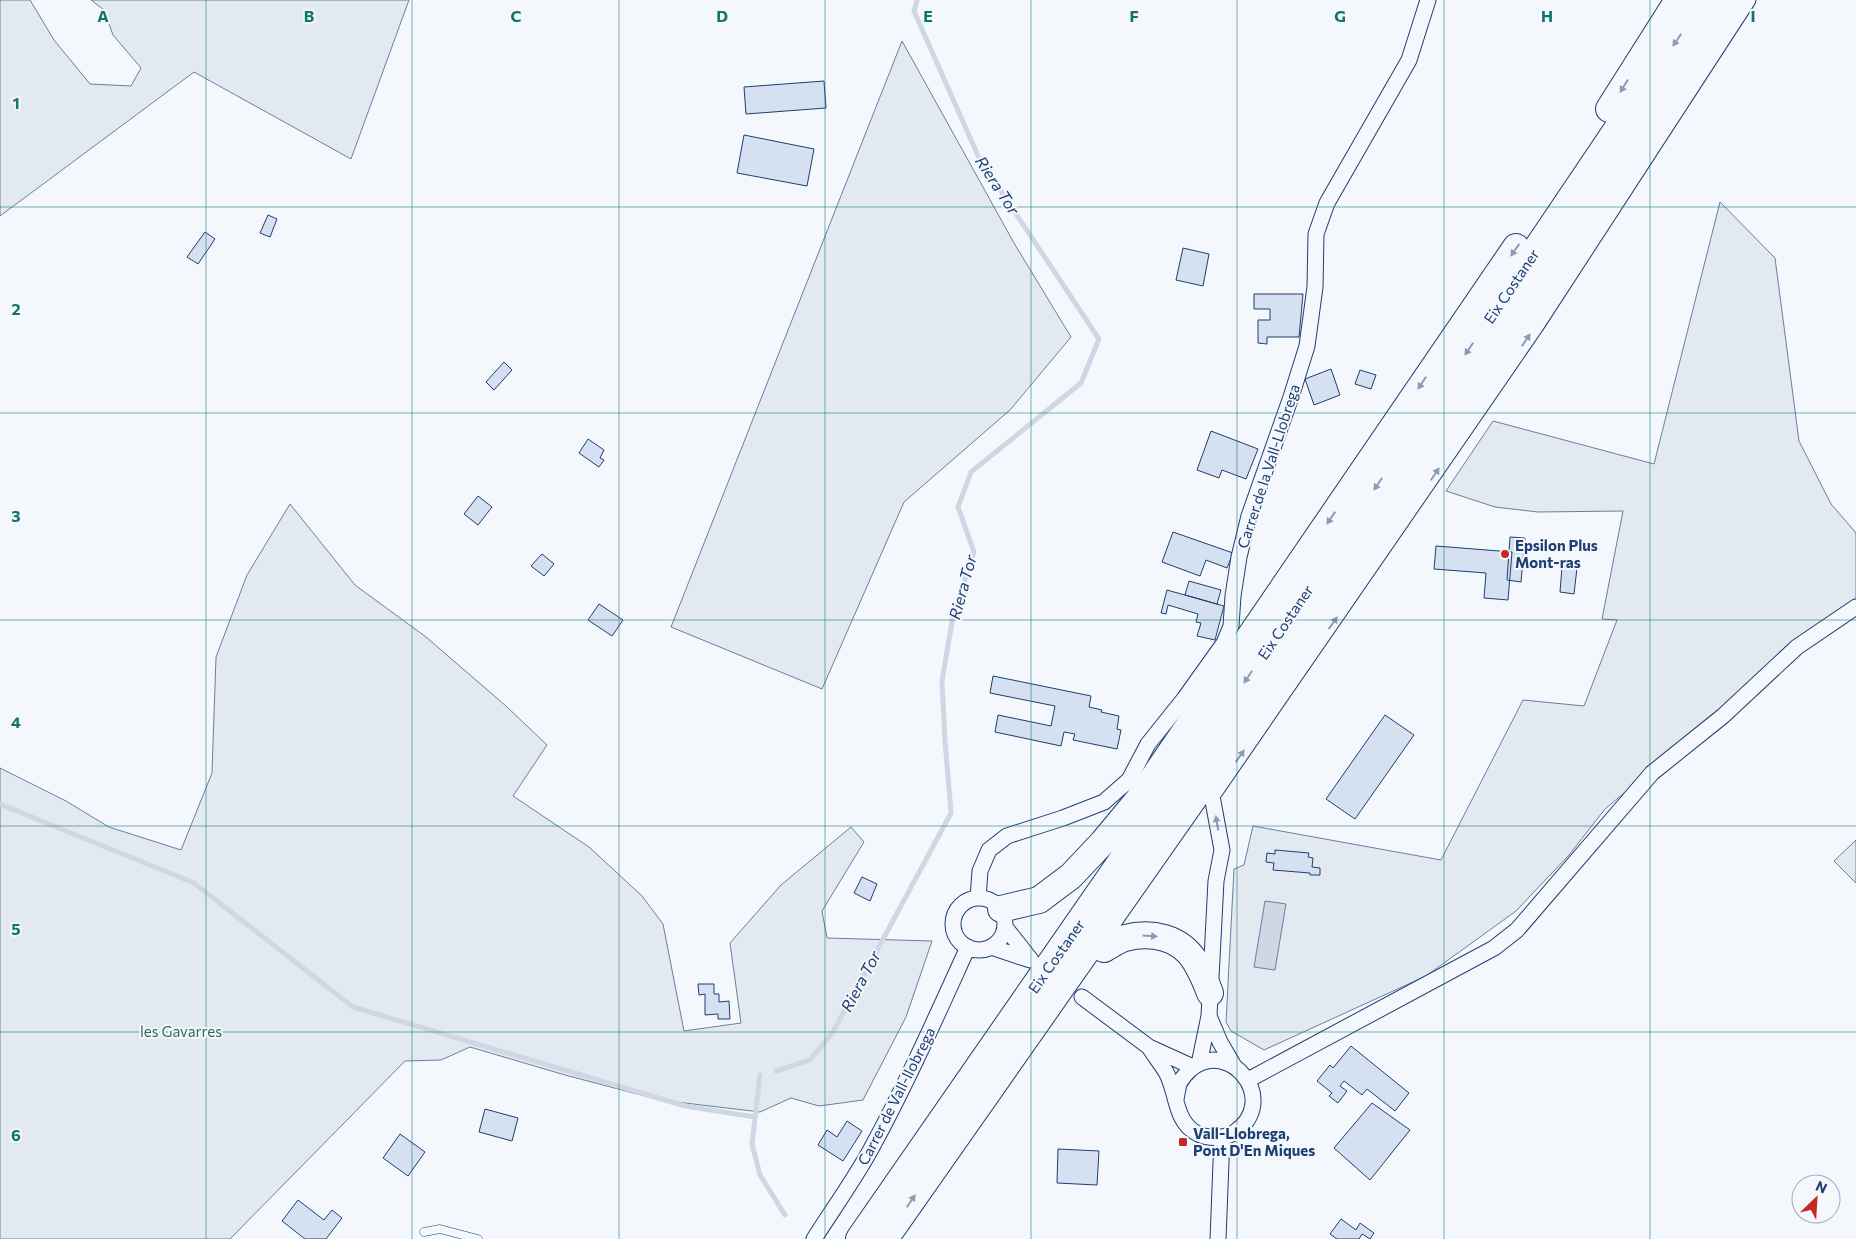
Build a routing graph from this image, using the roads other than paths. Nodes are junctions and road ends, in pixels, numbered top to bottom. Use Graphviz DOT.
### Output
graph roads {
  1 [pos="1428,0"];
  2 [pos="1678,0"];
  3 [pos="1704,0"];
  4 [pos="1730,0"];
  5 [pos="1748,0"];
  6 [pos="1856,607"];
  7 [pos="1212,796"];
  8 [pos="995,911"];
  9 [pos="968,947"];
  10 [pos="992,947"];
  11 [pos="1104,949"];
  12 [pos="1082,997"];
  13 [pos="1210,1005"];
  14 [pos="1149,1047"];
  15 [pos="1196,1066"];
  16 [pos="1234,1066"];
  17 [pos="1248,1080"];
  18 [pos="1176,1099"];
  19 [pos="1222,1137"];
  20 [pos="937,1164"];
  21 [pos="424,1232"];
  22 [pos="478,1239"];
  23 [pos="814,1239"];
  24 [pos="859,1239"];
  25 [pos="886,1239"];
  26 [pos="1218,1239"];
  1 -- 8 [label="street, Carrer de la Vall-Llobrega"];
  2 -- 8 [label="highway, one-way"];
  3 -- 24 [label="highway, Eix Costaner, one-way"];
  4 -- 20 [label="highway"];
  7 -- 5 [label="street, one-way"];
  6 -- 17 [label="street"];
  7 -- 11 [label="highway"];
  13 -- 7 [label="street, one-way"];
  8 -- 9 [label="street"];
  8 -- 10 [label="street"];
  8 -- 10 [label="street"];
  9 -- 10 [label="street"];
  9 -- 23 [label="street, Carrer de Vall-llobrega"];
  11 -- 13 [label="highway, one-way"];
  11 -- 20 [label="highway"];
  12 -- 14 [label="street"];
  13 -- 15 [label="street"];
  13 -- 16 [label="street"];
  14 -- 15 [label="street"];
  14 -- 18 [label="street"];
  15 -- 16 [label="street"];
  15 -- 18 [label="street"];
  16 -- 17 [label="street"];
  17 -- 19 [label="street"];
  18 -- 19 [label="street"];
  19 -- 26 [label="street"];
  25 -- 20 [label="highway, one-way"];
  21 -- 22 [label="lane"];
}
